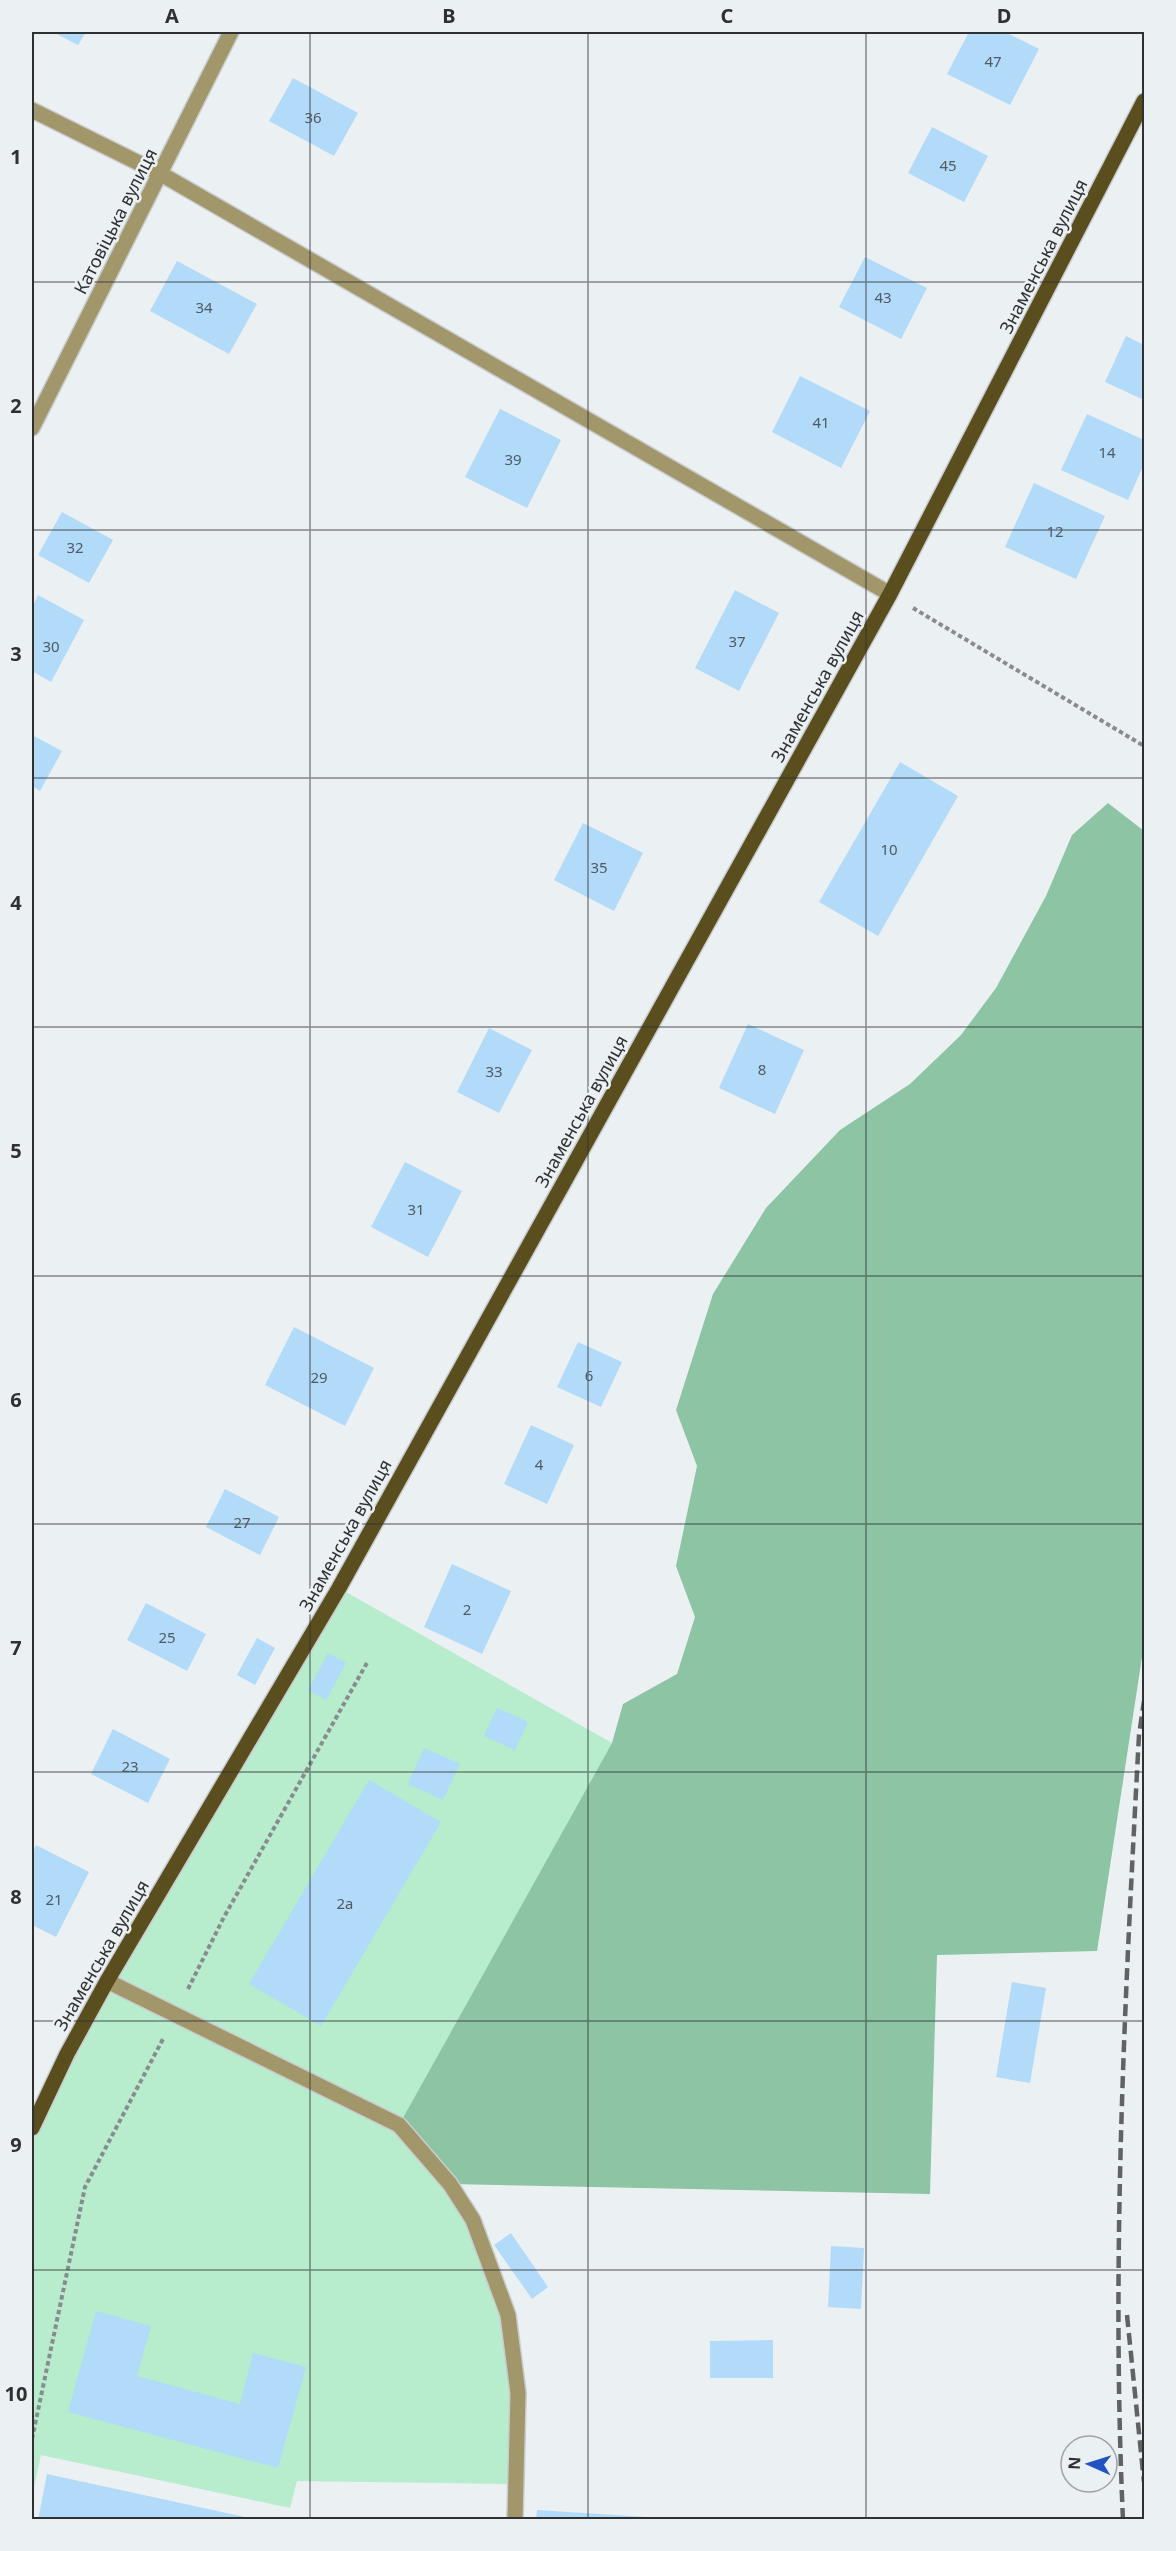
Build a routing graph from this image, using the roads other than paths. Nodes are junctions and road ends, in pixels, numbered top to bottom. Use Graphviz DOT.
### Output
graph roads {
  1 [pos="231,32"];
  2 [pos="1144,101"];
  3 [pos="32,110"];
  4 [pos="161,174"];
  5 [pos="32,428"];
  6 [pos="890,594"];
  7 [pos="107,1981"];
  8 [pos="32,2128"];
  9 [pos="515,2520"];
  1 -- 4 [label="street, Катовіцька вулиця"];
  2 -- 6 [label="main road, Знаменська вулиця"];
  3 -- 4 [label="street"];
  4 -- 5 [label="street, Катовіцька вулиця"];
  4 -- 6 [label="street"];
  6 -- 7 [label="main road, Знаменська вулиця"];
  7 -- 8 [label="main road, Знаменська вулиця"];
  7 -- 9 [label="street"];
}
